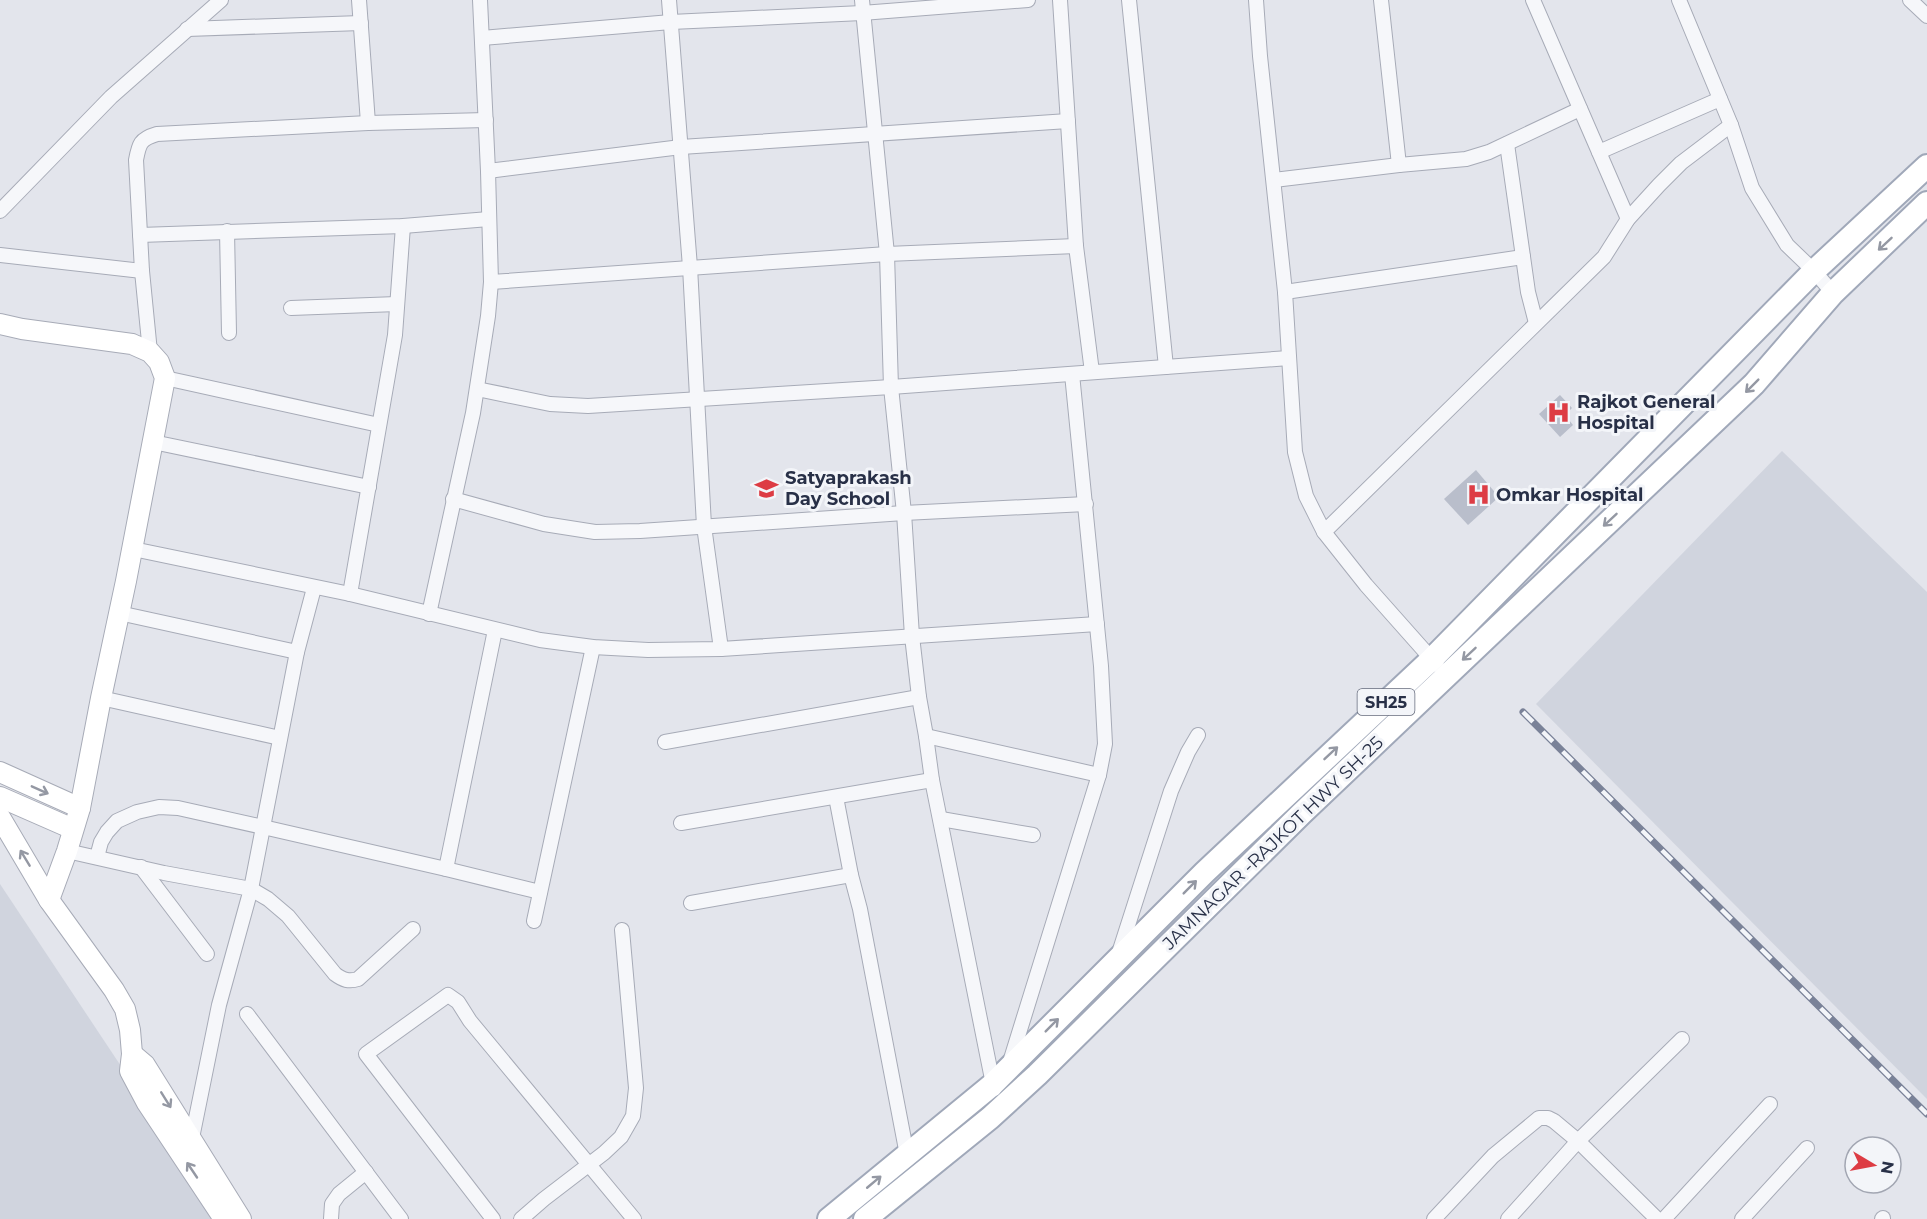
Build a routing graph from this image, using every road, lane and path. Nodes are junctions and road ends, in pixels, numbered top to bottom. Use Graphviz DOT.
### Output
graph roads {
  1 [pos="221,0"];
  2 [pos="359,0"];
  3 [pos="480,0"];
  4 [pos="669,0"];
  5 [pos="1028,0"];
  6 [pos="1060,0"];
  7 [pos="1129,0"];
  8 [pos="1256,0"];
  9 [pos="1381,0"];
  10 [pos="1533,0"];
  11 [pos="1678,0"];
  12 [pos="1910,0"];
  13 [pos="862,6"];
  14 [pos="1927,16"];
  15 [pos="671,22"];
  16 [pos="361,23"];
  17 [pos="187,29"];
  18 [pos="482,38"];
  19 [pos="1720,99"];
  20 [pos="1580,109"];
  21 [pos="486,120"];
  22 [pos="1068,121"];
  23 [pos="368,123"];
  24 [pos="1731,125"];
  25 [pos="874,135"];
  26 [pos="1507,144"];
  27 [pos="681,147"];
  28 [pos="1599,152"];
  29 [pos="1400,165"];
  30 [pos="1927,166"];
  31 [pos="488,171"];
  32 [pos="1274,180"];
  33 [pos="1927,203"];
  34 [pos="0,211"];
  35 [pos="489,219"];
  36 [pos="1628,219"];
  37 [pos="403,226"];
  38 [pos="227,231"];
  39 [pos="140,235"];
  40 [pos="1076,246"];
  41 [pos="887,254"];
  42 [pos="0,255"];
  43 [pos="1523,257"];
  44 [pos="690,267"];
  45 [pos="142,271"];
  46 [pos="1814,271"];
  47 [pos="491,282"];
  48 [pos="1285,292"];
  49 [pos="1833,293"];
  50 [pos="397,304"];
  51 [pos="291,308"];
  52 [pos="1536,323"];
  53 [pos="0,324"];
  54 [pos="229,333"];
  55 [pos="150,352"];
  56 [pos="1289,358"];
  57 [pos="1166,367"];
  58 [pos="1092,372"];
  59 [pos="1072,374"];
  60 [pos="165,378"];
  61 [pos="891,387"];
  62 [pos="477,388"];
  63 [pos="696,399"];
  64 [pos="380,425"];
  65 [pos="153,442"];
  66 [pos="369,487"];
  67 [pos="453,499"];
  68 [pos="1086,504"];
  69 [pos="904,513"];
  70 [pos="704,526"];
  71 [pos="1324,532"];
  72 [pos="133,549"];
  73 [pos="314,588"];
  74 [pos="350,594"];
  75 [pos="119,613"];
  76 [pos="429,614"];
  77 [pos="1097,624"];
  78 [pos="495,630"];
  79 [pos="912,636"];
  80 [pos="593,647"];
  81 [pos="721,648"];
  82 [pos="297,652"];
  83 [pos="1439,667"];
  84 [pos="919,697"];
  85 [pos="100,698"];
  86 [pos="926,735"];
  87 [pos="1198,735"];
  88 [pos="280,738"];
  89 [pos="665,742"];
  90 [pos="0,772"];
  91 [pos="1099,775"];
  92 [pos="932,780"];
  93 [pos="0,797"];
  94 [pos="836,797"];
  95 [pos="80,808"];
  96 [pos="0,817"];
  97 [pos="941,819"];
  98 [pos="681,823"];
  99 [pos="262,827"];
  100 [pos="73,829"];
  101 [pos="1033,835"];
  102 [pos="67,851"];
  103 [pos="97,857"];
  104 [pos="141,867"];
  105 [pos="446,869"];
  106 [pos="851,875"];
  107 [pos="251,889"];
  108 [pos="540,892"];
  109 [pos="50,900"];
  110 [pos="691,903"];
  111 [pos="534,921"];
  112 [pos="413,929"];
  113 [pos="622,930"];
  114 [pos="207,954"];
  115 [pos="1116,961"];
  116 [pos="247,1014"];
  117 [pos="1682,1039"];
  118 [pos="132,1054"];
  119 [pos="1008,1069"];
  120 [pos="992,1085"];
  121 [pos="1770,1104"];
  122 [pos="1002,1106"];
  123 [pos="192,1138"];
  124 [pos="1578,1142"];
  125 [pos="1807,1148"];
  126 [pos="907,1155"];
  127 [pos="590,1164"];
  128 [pos="366,1172"];
  129 [pos="224,1219"];
  130 [pos="241,1219"];
  131 [pos="331,1219"];
  132 [pos="401,1219"];
  133 [pos="493,1219"];
  134 [pos="521,1219"];
  135 [pos="634,1219"];
  136 [pos="829,1219"];
  137 [pos="865,1219"];
  138 [pos="1434,1219"];
  139 [pos="1508,1219"];
  140 [pos="1657,1219"];
  141 [pos="1664,1219"];
  142 [pos="1742,1219"];
  1 -- 17 [label="street"];
  2 -- 16 [label="street"];
  3 -- 18 [label="street"];
  4 -- 15 [label="street"];
  5 -- 13 [label="street"];
  6 -- 22 [label="street"];
  7 -- 57 [label="street"];
  8 -- 32 [label="street"];
  9 -- 29 [label="street"];
  10 -- 20 [label="street"];
  11 -- 19 [label="street"];
  12 -- 14 [label="street"];
  13 -- 15 [label="street"];
  13 -- 25 [label="street"];
  15 -- 18 [label="street"];
  15 -- 27 [label="street"];
  16 -- 17 [label="street"];
  16 -- 23 [label="street"];
  17 -- 34 [label="street"];
  18 -- 21 [label="street"];
  19 -- 24 [label="street"];
  19 -- 28 [label="street"];
  20 -- 26 [label="street"];
  20 -- 28 [label="street"];
  21 -- 23 [label="street"];
  21 -- 31 [label="street"];
  22 -- 25 [label="street"];
  22 -- 40 [label="street"];
  23 -- 39 [label="street"];
  24 -- 36 [label="street"];
  24 -- 46 [label="street"];
  25 -- 27 [label="street"];
  25 -- 41 [label="street"];
  26 -- 29 [label="street"];
  26 -- 43 [label="street"];
  27 -- 31 [label="street"];
  27 -- 44 [label="street"];
  28 -- 36 [label="street"];
  29 -- 32 [label="street"];
  30 -- 46 [label="main road, SH25"];
  31 -- 35 [label="street"];
  32 -- 48 [label="street"];
  33 -- 49 [label="main road, JAMNAGAR -RAJKOT HWY SH-25 / SH25, one-way"];
  35 -- 37 [label="street"];
  35 -- 47 [label="street"];
  36 -- 52 [label="street"];
  37 -- 38 [label="street"];
  37 -- 50 [label="street"];
  38 -- 39 [label="street"];
  38 -- 54 [label="street"];
  39 -- 45 [label="street"];
  40 -- 41 [label="street"];
  40 -- 58 [label="street"];
  41 -- 44 [label="street"];
  41 -- 61 [label="street"];
  42 -- 45 [label="street"];
  43 -- 48 [label="street"];
  43 -- 52 [label="street"];
  44 -- 47 [label="street"];
  44 -- 63 [label="street"];
  45 -- 55 [label="street"];
  46 -- 49 [label="street"];
  46 -- 83 [label="main road, SH25"];
  47 -- 62 [label="street"];
  48 -- 56 [label="street"];
  49 -- 83 [label="main road, JAMNAGAR -RAJKOT HWY SH-25 / SH25, one-way"];
  50 -- 51 [label="street"];
  50 -- 64 [label="street"];
  52 -- 71 [label="street"];
  53 -- 55 [label="main road"];
  55 -- 60 [label="main road"];
  56 -- 57 [label="street"];
  56 -- 71 [label="street"];
  57 -- 58 [label="street"];
  58 -- 59 [label="street"];
  59 -- 61 [label="street"];
  59 -- 68 [label="street"];
  60 -- 64 [label="street"];
  60 -- 65 [label="main road"];
  61 -- 63 [label="street"];
  61 -- 69 [label="street"];
  62 -- 63 [label="street"];
  62 -- 67 [label="street"];
  63 -- 70 [label="street"];
  64 -- 66 [label="street"];
  65 -- 66 [label="street"];
  65 -- 72 [label="main road"];
  66 -- 74 [label="street"];
  67 -- 70 [label="street"];
  67 -- 76 [label="street"];
  68 -- 69 [label="street"];
  68 -- 77 [label="street"];
  69 -- 70 [label="street"];
  69 -- 79 [label="street"];
  70 -- 81 [label="street"];
  71 -- 83 [label="street"];
  72 -- 73 [label="street"];
  72 -- 75 [label="main road"];
  73 -- 74 [label="street"];
  73 -- 82 [label="street"];
  74 -- 76 [label="street"];
  75 -- 82 [label="street"];
  75 -- 85 [label="main road"];
  76 -- 78 [label="street"];
  77 -- 79 [label="street"];
  77 -- 91 [label="street"];
  78 -- 80 [label="street"];
  78 -- 105 [label="street"];
  79 -- 81 [label="street"];
  79 -- 84 [label="street"];
  80 -- 81 [label="street"];
  80 -- 108 [label="street"];
  82 -- 88 [label="street"];
  115 -- 83 [label="main road, SH25, one-way"];
  83 -- 122 [label="main road, JAMNAGAR -RAJKOT HWY SH-25 / SH25"];
  84 -- 86 [label="street"];
  84 -- 89 [label="street"];
  85 -- 88 [label="street"];
  85 -- 95 [label="main road"];
  86 -- 91 [label="street"];
  86 -- 92 [label="street"];
  87 -- 115 [label="street"];
  88 -- 99 [label="street"];
  90 -- 95 [label="main road, one-way"];
  91 -- 119 [label="street"];
  92 -- 94 [label="street"];
  92 -- 97 [label="street"];
  93 -- 100 [label="main road"];
  94 -- 98 [label="street"];
  94 -- 106 [label="street"];
  95 -- 100 [label="main road"];
  109 -- 96 [label="main road, one-way"];
  97 -- 101 [label="street"];
  97 -- 120 [label="street"];
  99 -- 103 [label="street"];
  99 -- 105 [label="street"];
  99 -- 107 [label="street"];
  100 -- 102 [label="main road"];
  102 -- 103 [label="street"];
  102 -- 109 [label="main road"];
  103 -- 104 [label="street"];
  104 -- 107 [label="street"];
  104 -- 114 [label="street"];
  105 -- 108 [label="street"];
  106 -- 110 [label="street"];
  106 -- 126 [label="street"];
  107 -- 112 [label="street"];
  107 -- 123 [label="street"];
  108 -- 111 [label="street"];
  109 -- 118 [label="main road"];
  113 -- 127 [label="street"];
  119 -- 115 [label="main road, SH25, one-way"];
  116 -- 128 [label="street"];
  117 -- 124 [label="street"];
  118 -- 123 [label="main road, one-way"];
  129 -- 118 [label="main road, one-way"];
  119 -- 120 [label="main road, SH25"];
  120 -- 122 [label="street"];
  120 -- 126 [label="main road, SH25"];
  121 -- 141 [label="street"];
  122 -- 137 [label="main road, JAMNAGAR -RAJKOT HWY SH-25 / SH25"];
  123 -- 130 [label="main road"];
  124 -- 138 [label="street"];
  124 -- 139 [label="street"];
  124 -- 140 [label="street"];
  125 -- 142 [label="street"];
  136 -- 126 [label="main road, SH25, one-way"];
  127 -- 133 [label="street"];
  127 -- 134 [label="street"];
  127 -- 135 [label="street"];
  128 -- 131 [label="street"];
  128 -- 132 [label="street"];
}
